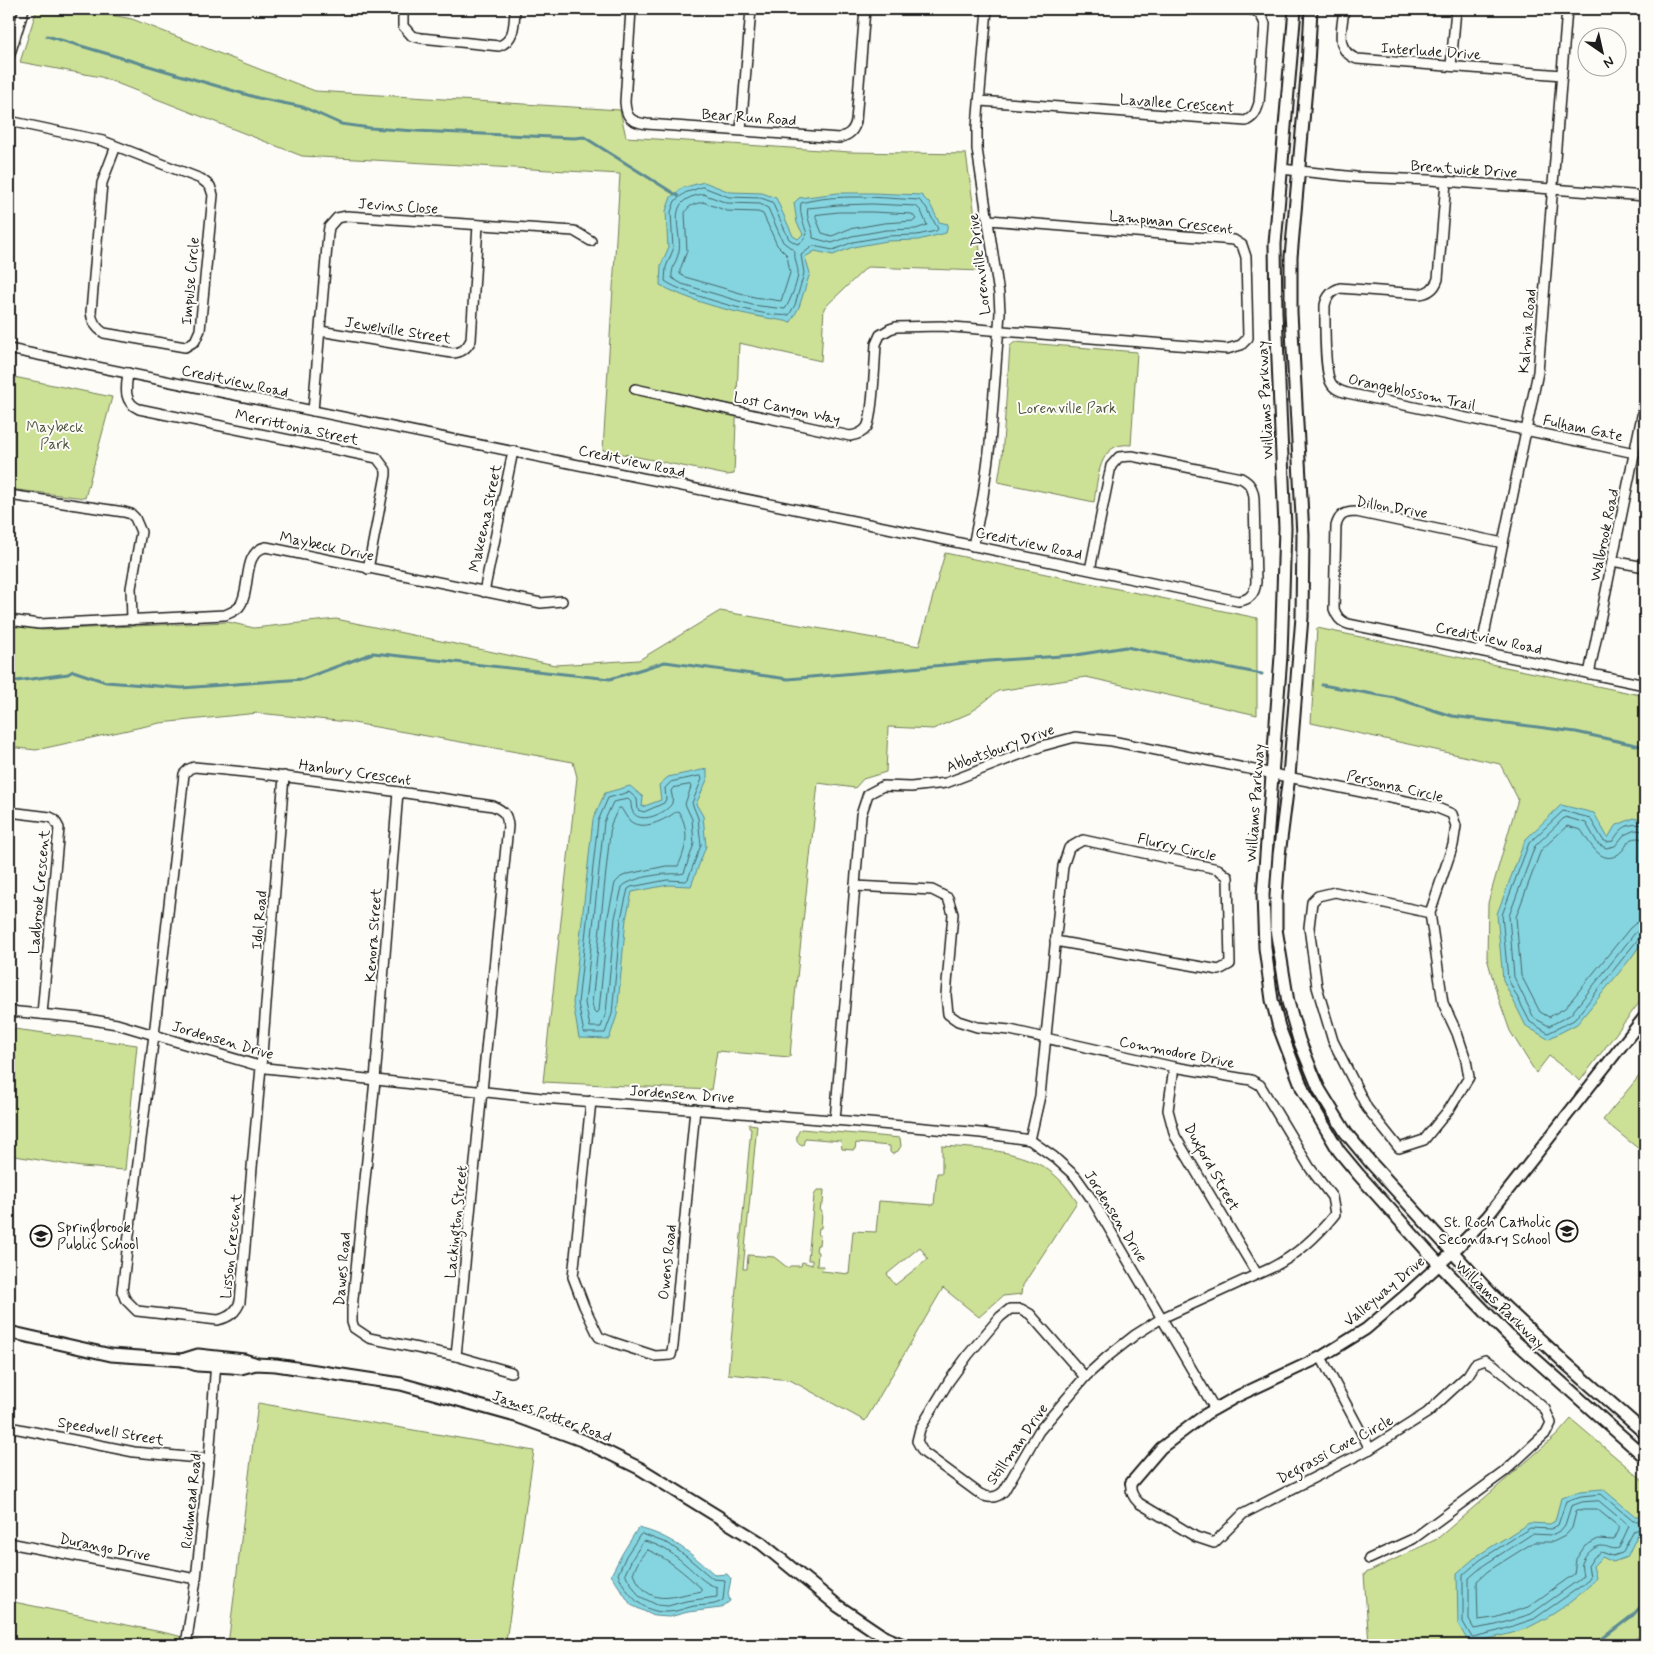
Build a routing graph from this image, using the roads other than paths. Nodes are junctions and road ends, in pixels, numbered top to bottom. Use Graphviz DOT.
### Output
graph roads {
  1 [pos="24,9"];
  2 [pos="403,9"];
  3 [pos="515,9"];
  4 [pos="631,9"];
  5 [pos="751,9"];
  6 [pos="865,9"];
  7 [pos="987,9"];
  8 [pos="1249,9"];
  9 [pos="1295,9"];
  10 [pos="1311,9"];
  11 [pos="1344,9"];
  12 [pos="1456,9"];
  13 [pos="1567,9"];
  14 [pos="9,57"];
  15 [pos="1451,66"];
  16 [pos="1562,75"];
  17 [pos="980,101"];
  18 [pos="9,120"];
  19 [pos="741,130"];
  20 [pos="116,146"];
  21 [pos="1281,169"];
  22 [pos="1299,171"];
  23 [pos="1446,182"];
  24 [pos="1552,190"];
  25 [pos="1645,196"];
  26 [pos="989,220"];
  27 [pos="478,225"];
  28 [pos="590,241"];
  29 [pos="999,330"];
  30 [pos="320,332"];
  31 [pos="9,349"];
  32 [pos="128,373"];
  33 [pos="635,389"];
  34 [pos="1645,401"];
  35 [pos="313,411"];
  36 [pos="1526,430"];
  37 [pos="513,451"];
  38 [pos="1635,453"];
  39 [pos="9,495"];
  40 [pos="1503,543"];
  41 [pos="974,546"];
  42 [pos="1612,560"];
  43 [pos="1645,568"];
  44 [pos="368,569"];
  45 [pos="1090,570"];
  46 [pos="484,592"];
  47 [pos="562,601"];
  48 [pos="1334,609"];
  49 [pos="9,620"];
  50 [pos="132,620"];
  51 [pos="1481,650"];
  52 [pos="1589,674"];
  53 [pos="1645,685"];
  54 [pos="1273,773"];
  55 [pos="284,776"];
  56 [pos="1289,776"];
  57 [pos="398,792"];
  58 [pos="9,812"];
  59 [pos="856,886"];
  60 [pos="1430,912"];
  61 [pos="1055,941"];
  62 [pos="9,1011"];
  63 [pos="42,1014"];
  64 [pos="1645,1016"];
  65 [pos="154,1035"];
  66 [pos="1046,1038"];
  67 [pos="261,1067"];
  68 [pos="1174,1067"];
  69 [pos="375,1080"];
  70 [pos="483,1092"];
  71 [pos="591,1101"];
  72 [pos="696,1109"];
  73 [pos="835,1120"];
  74 [pos="1030,1140"];
  75 [pos="1452,1253"];
  76 [pos="1439,1264"];
  77 [pos="1258,1274"];
  78 [pos="1162,1318"];
  79 [pos="9,1332"];
  80 [pos="456,1356"];
  81 [pos="1321,1357"];
  82 [pos="216,1362"];
  83 [pos="511,1372"];
  84 [pos="1085,1377"];
  85 [pos="1215,1409"];
  86 [pos="9,1427"];
  87 [pos="1645,1433"];
  88 [pos="1370,1449"];
  89 [pos="1645,1458"];
  90 [pos="209,1459"];
  91 [pos="1131,1483"];
  92 [pos="9,1543"];
  93 [pos="1369,1559"];
  94 [pos="196,1579"];
  95 [pos="186,1645"];
  96 [pos="903,1645"];
  1 -- 14 [label="street"];
  2 -- 3 [label="street"];
  4 -- 19 [label="street, Bear Run Road"];
  5 -- 19 [label="street"];
  6 -- 19 [label="street, Bear Run Road"];
  7 -- 17 [label="street, Lorenville Drive"];
  8 -- 17 [label="street, Lavallee Crescent"];
  9 -- 21 [label="main road, Williams Parkway"];
  10 -- 22 [label="main road, Williams Parkway"];
  11 -- 15 [label="street, Interlude Drive"];
  12 -- 15 [label="street"];
  13 -- 16 [label="street, Kalmia Road"];
  15 -- 16 [label="street, Interlude Drive"];
  16 -- 24 [label="street, Kalmia Road"];
  17 -- 26 [label="street, Lorenville Drive"];
  18 -- 20 [label="street, Impulse Circle"];
  20 -- 20 [label="street, Impulse Circle"];
  21 -- 22 [label="street, Brentwick Drive"];
  21 -- 54 [label="main road, Williams Parkway"];
  22 -- 23 [label="street, Brentwick Drive"];
  22 -- 56 [label="main road, Williams Parkway"];
  23 -- 24 [label="street, Brentwick Drive"];
  23 -- 36 [label="street, Orangeblossom Trail"];
  24 -- 25 [label="street, Brentwick Drive"];
  24 -- 36 [label="street, Kalmia Road"];
  26 -- 29 [label="street, Lorenville Drive"];
  26 -- 29 [label="street, Lampman Crescent"];
  27 -- 28 [label="street, Jevins Close"];
  27 -- 30 [label="street, Jevins Close"];
  27 -- 30 [label="street, Jewelville Street"];
  29 -- 33 [label="street, Lost Canyon Way"];
  29 -- 41 [label="street, Lorenville Drive"];
  30 -- 35 [label="street, Jevins Close"];
  31 -- 32 [label="street, Creditview Road"];
  32 -- 35 [label="street, Creditview Road"];
  32 -- 44 [label="street, Merrittonia Street"];
  34 -- 38 [label="street, Walbrook Road"];
  35 -- 37 [label="street, Creditview Road"];
  36 -- 38 [label="street, Fulham Gate"];
  36 -- 40 [label="street, Kalmia Road"];
  37 -- 41 [label="street, Creditview Road"];
  37 -- 46 [label="street, Makeena Street"];
  38 -- 42 [label="street, Walbrook Road"];
  39 -- 50 [label="street"];
  40 -- 48 [label="street, Dillon Drive"];
  40 -- 51 [label="street, Kalmia Road"];
  41 -- 45 [label="street, Creditview Road"];
  42 -- 43 [label="street"];
  42 -- 52 [label="street, Walbrook Road"];
  44 -- 46 [label="street, Maybeck Drive"];
  44 -- 50 [label="street, Maybeck Drive"];
  45 -- 45 [label="street, Creditview Road"];
  46 -- 47 [label="street, Maybeck Drive"];
  48 -- 51 [label="street, Creditview Road"];
  49 -- 50 [label="street, Maybeck Drive"];
  51 -- 52 [label="street, Creditview Road"];
  52 -- 53 [label="street, Creditview Road"];
  54 -- 56 [label="street, Abbotsbury Drive"];
  54 -- 59 [label="street, Abbotsbury Drive"];
  54 -- 76 [label="main road, Williams Parkway"];
  55 -- 57 [label="street, Hanbury Crescent"];
  55 -- 65 [label="street, Hanbury Crescent"];
  55 -- 67 [label="street, Idol Road"];
  56 -- 60 [label="street, Personna Circle"];
  56 -- 75 [label="main road, Williams Parkway"];
  57 -- 69 [label="street, Kenora Street"];
  57 -- 70 [label="street, Hanbury Crescent"];
  58 -- 63 [label="street, Ladbrook Crescent"];
  59 -- 66 [label="street, Commodore Drive"];
  59 -- 73 [label="street, Abbotsbury Drive"];
  60 -- 60 [label="street, Personna Circle"];
  61 -- 61 [label="street, Flurry Circle"];
  61 -- 66 [label="street, Flurry Circle"];
  62 -- 63 [label="street, Jordensen Drive"];
  63 -- 65 [label="street, Jordensen Drive"];
  64 -- 75 [label="street, Valleyway Drive"];
  65 -- 67 [label="street, Jordensen Drive"];
  65 -- 67 [label="street, Lisson Crescent"];
  66 -- 68 [label="street, Commodore Drive"];
  66 -- 74 [label="street, Flurry Circle"];
  67 -- 69 [label="street, Jordensen Drive"];
  68 -- 77 [label="street, Duxford Street"];
  68 -- 77 [label="street, Commodore Drive"];
  69 -- 70 [label="street, Jordensen Drive"];
  69 -- 80 [label="street, Dawes Road"];
  70 -- 71 [label="street, Jordensen Drive"];
  70 -- 80 [label="street, Lackington Street"];
  71 -- 72 [label="street, Jordensen Drive"];
  71 -- 72 [label="street, Owens Road"];
  72 -- 73 [label="street, Jordensen Drive"];
  73 -- 74 [label="street, Jordensen Drive"];
  74 -- 78 [label="street, Jordensen Drive"];
  75 -- 76 [label="street, Valleyway Drive"];
  75 -- 87 [label="main road, Williams Parkway"];
  76 -- 81 [label="street, Valleyway Drive"];
  76 -- 89 [label="main road, Williams Parkway"];
  77 -- 78 [label="street, Commodore Drive"];
  78 -- 84 [label="street, Stillman Drive"];
  78 -- 85 [label="street, Jordensen Drive"];
  79 -- 82 [label="main road, James Potter Road"];
  80 -- 83 [label="street, Dawes Road"];
  81 -- 85 [label="street, Valleyway Drive"];
  81 -- 88 [label="street"];
  82 -- 90 [label="street, Richmead Road"];
  82 -- 96 [label="main road, James Potter Road"];
  84 -- 84 [label="street, Stillman Drive"];
  85 -- 91 [label="street, Valleyway Drive"];
  86 -- 90 [label="street, Speedwell Street"];
  88 -- 91 [label="street, Degrassi Cove Circle"];
  88 -- 93 [label="street, Degrassi Cove Circle"];
  90 -- 94 [label="street, Richmead Road"];
  92 -- 94 [label="street, Durango Drive"];
  94 -- 95 [label="street, Richmead Road"];
}
